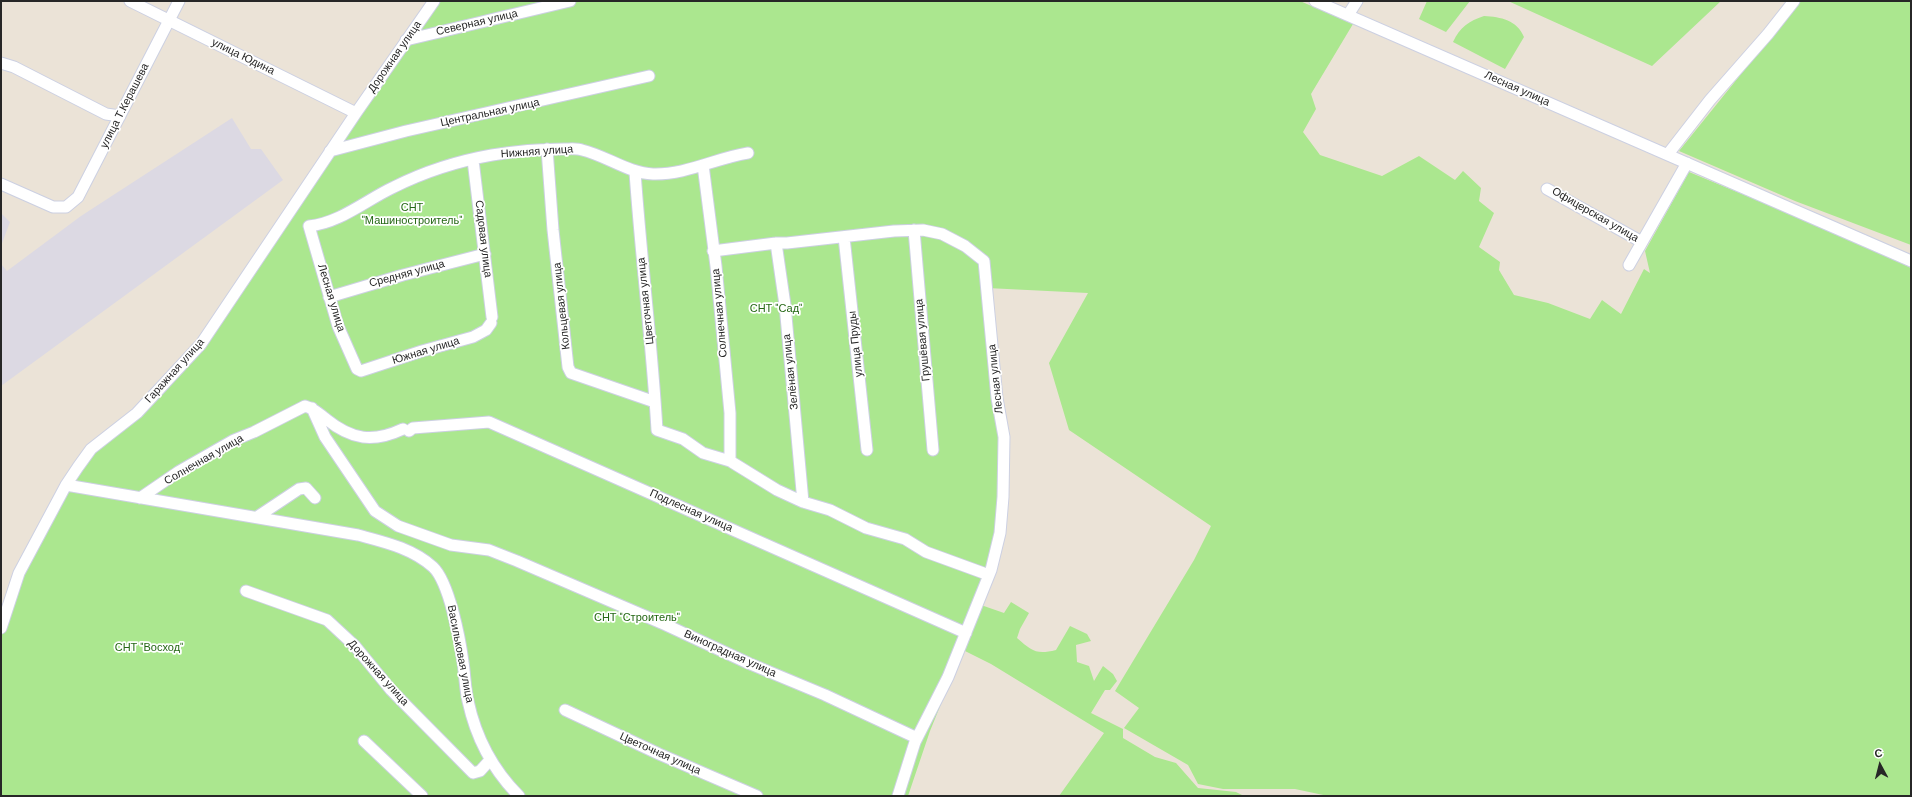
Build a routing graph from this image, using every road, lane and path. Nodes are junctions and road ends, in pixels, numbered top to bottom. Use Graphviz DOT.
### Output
graph roads {
  1 [pos="130,1"];
  2 [pos="179,1"];
  3 [pos="434,1"];
  4 [pos="570,1"];
  5 [pos="1315,1"];
  6 [pos="1356,1"];
  7 [pos="1794,1"];
  8 [pos="1348,15"];
  9 [pos="169,21"];
  10 [pos="406,40"];
  11 [pos="1,63"];
  12 [pos="649,76"];
  13 [pos="356,113"];
  14 [pos="120,116"];
  15 [pos="547,149"];
  16 [pos="330,152"];
  17 [pos="748,153"];
  18 [pos="1668,154"];
  19 [pos="473,160"];
  20 [pos="1687,163"];
  21 [pos="703,165"];
  22 [pos="635,172"];
  23 [pos="1,184"];
  24 [pos="1547,189"];
  25 [pos="309,226"];
  26 [pos="914,230"];
  27 [pos="844,237"];
  28 [pos="1642,242"];
  29 [pos="776,243"];
  30 [pos="713,252"];
  31 [pos="485,254"];
  32 [pos="1911,260"];
  33 [pos="1629,266"];
  34 [pos="329,297"];
  35 [pos="491,320"];
  36 [pos="357,369"];
  37 [pos="655,402"];
  38 [pos="312,408"];
  39 [pos="867,450"];
  40 [pos="932,450"];
  41 [pos="730,461"];
  42 [pos="66,485"];
  43 [pos="140,498"];
  44 [pos="315,498"];
  45 [pos="803,502"];
  46 [pos="257,517"];
  47 [pos="989,575"];
  48 [pos="246,591"];
  49 [pos="1,628"];
  50 [pos="966,633"];
  51 [pos="565,710"];
  52 [pos="917,738"];
  53 [pos="364,741"];
  54 [pos="490,760"];
  55 [pos="422,796"];
  56 [pos="519,796"];
  57 [pos="757,796"];
  58 [pos="898,796"];
  1 -- 9 [label="street, улица Юдина"];
  2 -- 9 [label="street, улица Т.Керашева"];
  3 -- 10 [label="street, Дорожная улица"];
  4 -- 10 [label="street, Северная улица"];
  5 -- 8 [label="street, Лесная улица"];
  6 -- 8 [label="street"];
  7 -- 18 [label="street"];
  8 -- 18 [label="street, Лесная улица"];
  9 -- 13 [label="street, улица Юдина"];
  9 -- 14 [label="street, улица Т.Керашева"];
  10 -- 13 [label="street, Дорожная улица"];
  11 -- 14 [label="street"];
  12 -- 16 [label="street, Центральная улица"];
  13 -- 16 [label="street, Гаражная улица"];
  14 -- 23 [label="street, улица Т.Керашева"];
  15 -- 19 [label="street, Нижняя улица"];
  15 -- 22 [label="street, Нижняя улица"];
  15 -- 37 [label="street, Кольцевая улица"];
  16 -- 42 [label="street, Гаражная улица"];
  17 -- 21 [label="street, Нижняя улица"];
  18 -- 20 [label="street, Лесная улица"];
  19 -- 25 [label="street, Нижняя улица"];
  19 -- 31 [label="street, Садовая улица"];
  20 -- 28 [label="street"];
  20 -- 32 [label="street, Лесная улица"];
  21 -- 22 [label="street, Нижняя улица"];
  21 -- 30 [label="street, Солнечная улица"];
  22 -- 37 [label="street, Цветочная улица"];
  24 -- 28 [label="street, Офицерская улица"];
  25 -- 34 [label="street, Лесная улица"];
  26 -- 27 [label="street"];
  26 -- 40 [label="street, Грушёвая улица"];
  26 -- 47 [label="street, Лесная улица"];
  27 -- 29 [label="street"];
  27 -- 39 [label="street, улица Пруды"];
  28 -- 33 [label="street"];
  29 -- 30 [label="street"];
  29 -- 45 [label="street, Зелёная улица"];
  30 -- 41 [label="street, Солнечная улица"];
  31 -- 34 [label="street, Средняя улица"];
  31 -- 35 [label="street, Садовая улица"];
  34 -- 36 [label="street, Лесная улица"];
  35 -- 36 [label="street, Южная улица"];
  37 -- 41 [label="street, Цветочная улица"];
  38 -- 43 [label="street, Солнечная улица"];
  38 -- 50 [label="street, Подлесная улица"];
  38 -- 52 [label="street, Виноградная улица"];
  41 -- 45 [label="street"];
  42 -- 43 [label="street"];
  42 -- 49 [label="street, Гаражная улица"];
  43 -- 46 [label="street, Васильковая улица"];
  44 -- 46 [label="street"];
  45 -- 47 [label="street"];
  46 -- 54 [label="street, Васильковая улица"];
  47 -- 50 [label="street"];
  48 -- 54 [label="street, Дорожная улица"];
  50 -- 52 [label="street"];
  51 -- 57 [label="street, Цветочная улица"];
  52 -- 58 [label="street"];
  53 -- 55 [label="street"];
  54 -- 56 [label="street, Васильковая улица"];
}
